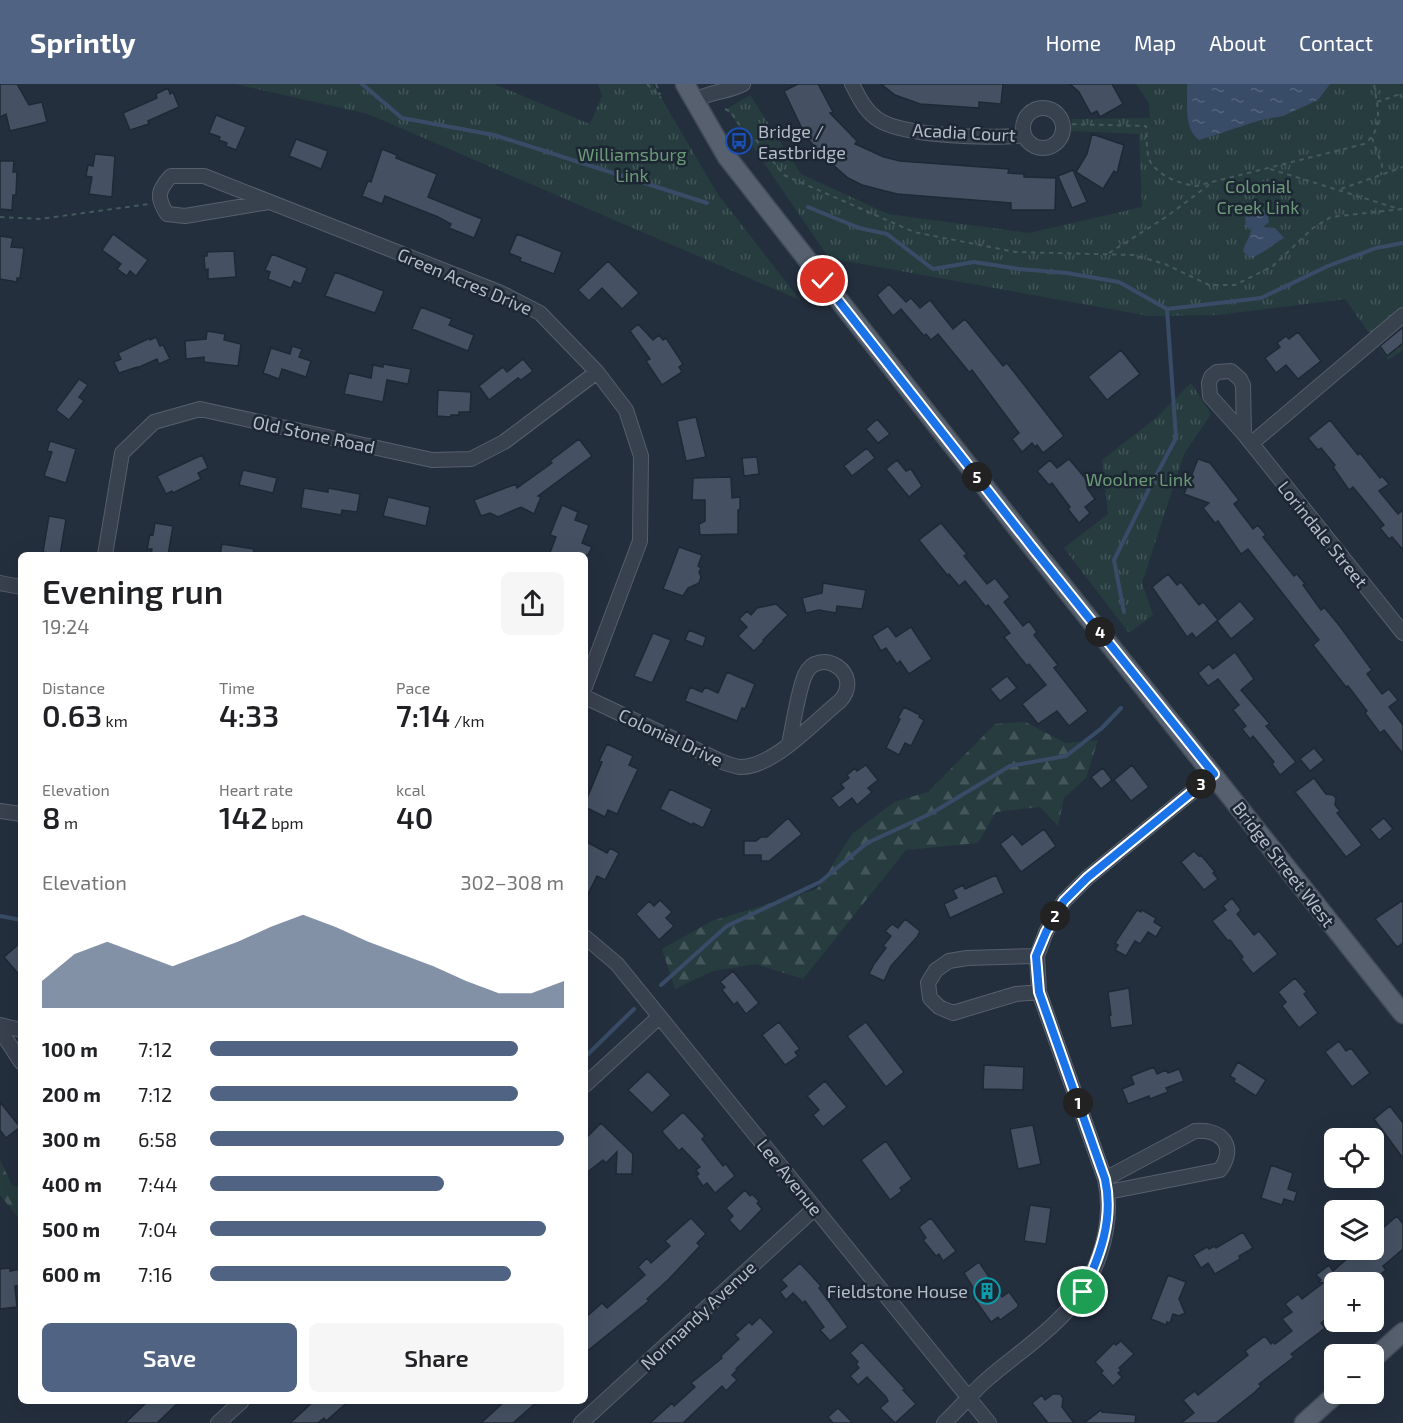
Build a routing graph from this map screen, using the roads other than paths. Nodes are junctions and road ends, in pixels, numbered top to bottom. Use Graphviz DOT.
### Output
graph roads {
  1 [pos="685,84"];
  2 [pos="743,84"];
  3 [pos="852,84"];
  4 [pos="704,93"];
  5 [pos="1024,135"];
  6 [pos="269,202"];
  7 [pos="1403,315"];
  8 [pos="597,372"];
  9 [pos="106,552"];
  10 [pos="0,584"];
  11 [pos="18,587"];
  12 [pos="1403,633"];
  13 [pos="588,679"];
  14 [pos="588,698"];
  15 [pos="789,744"];
  16 [pos="1214,774"];
  17 [pos="0,811"];
  18 [pos="18,814"];
  19 [pos="588,940"];
  20 [pos="1036,956"];
  21 [pos="1039,992"];
  22 [pos="1402,1010"];
  23 [pos="659,1017"];
  24 [pos="0,1027"];
  25 [pos="18,1030"];
  26 [pos="18,1057"];
  27 [pos="588,1082"];
  28 [pos="1107,1185"];
  29 [pos="814,1208"];
  30 [pos="1403,1332"];
  31 [pos="1384,1349"];
  32 [pos="969,1398"];
  33 [pos="239,1404"];
  34 [pos="1325,1404"];
  35 [pos="218,1423"];
  36 [pos="581,1423"];
  37 [pos="944,1423"];
  38 [pos="989,1423"];
  39 [pos="1304,1423"];
  1 -- 4 [label="main road, Bridge Street West"];
  2 -- 4 [label="street"];
  3 -- 5 [label="street, Acadia Court"];
  4 -- 16 [label="main road, Bridge Street West"];
  5 -- 5 [label="street, Acadia Court"];
  6 -- 6 [label="street, Green Acres Drive"];
  6 -- 8 [label="street, Green Acres Drive"];
  7 -- 12 [label="street, Lorindale Street"];
  8 -- 9 [label="street, Old Stone Road"];
  8 -- 13 [label="street, Green Acres Drive"];
  10 -- 11 [label="street"];
  14 -- 15 [label="street, Colonial Drive"];
  15 -- 15 [label="street, Colonial Drive"];
  16 -- 20 [label="street"];
  16 -- 22 [label="main road, Bridge Street West"];
  17 -- 18 [label="street"];
  19 -- 23 [label="street, Lee Avenue"];
  20 -- 21 [label="street"];
  20 -- 21 [label="street"];
  21 -- 28 [label="street"];
  23 -- 27 [label="street"];
  23 -- 29 [label="street, Lee Avenue"];
  24 -- 25 [label="street"];
  24 -- 26 [label="street"];
  28 -- 28 [label="street"];
  28 -- 32 [label="street"];
  29 -- 32 [label="street, Lee Avenue"];
  29 -- 36 [label="street, Normandy Avenue"];
  30 -- 31 [label="main road"];
  32 -- 37 [label="street"];
  32 -- 38 [label="street, Lee Avenue"];
  33 -- 35 [label="street"];
  34 -- 39 [label="main road"];
}
